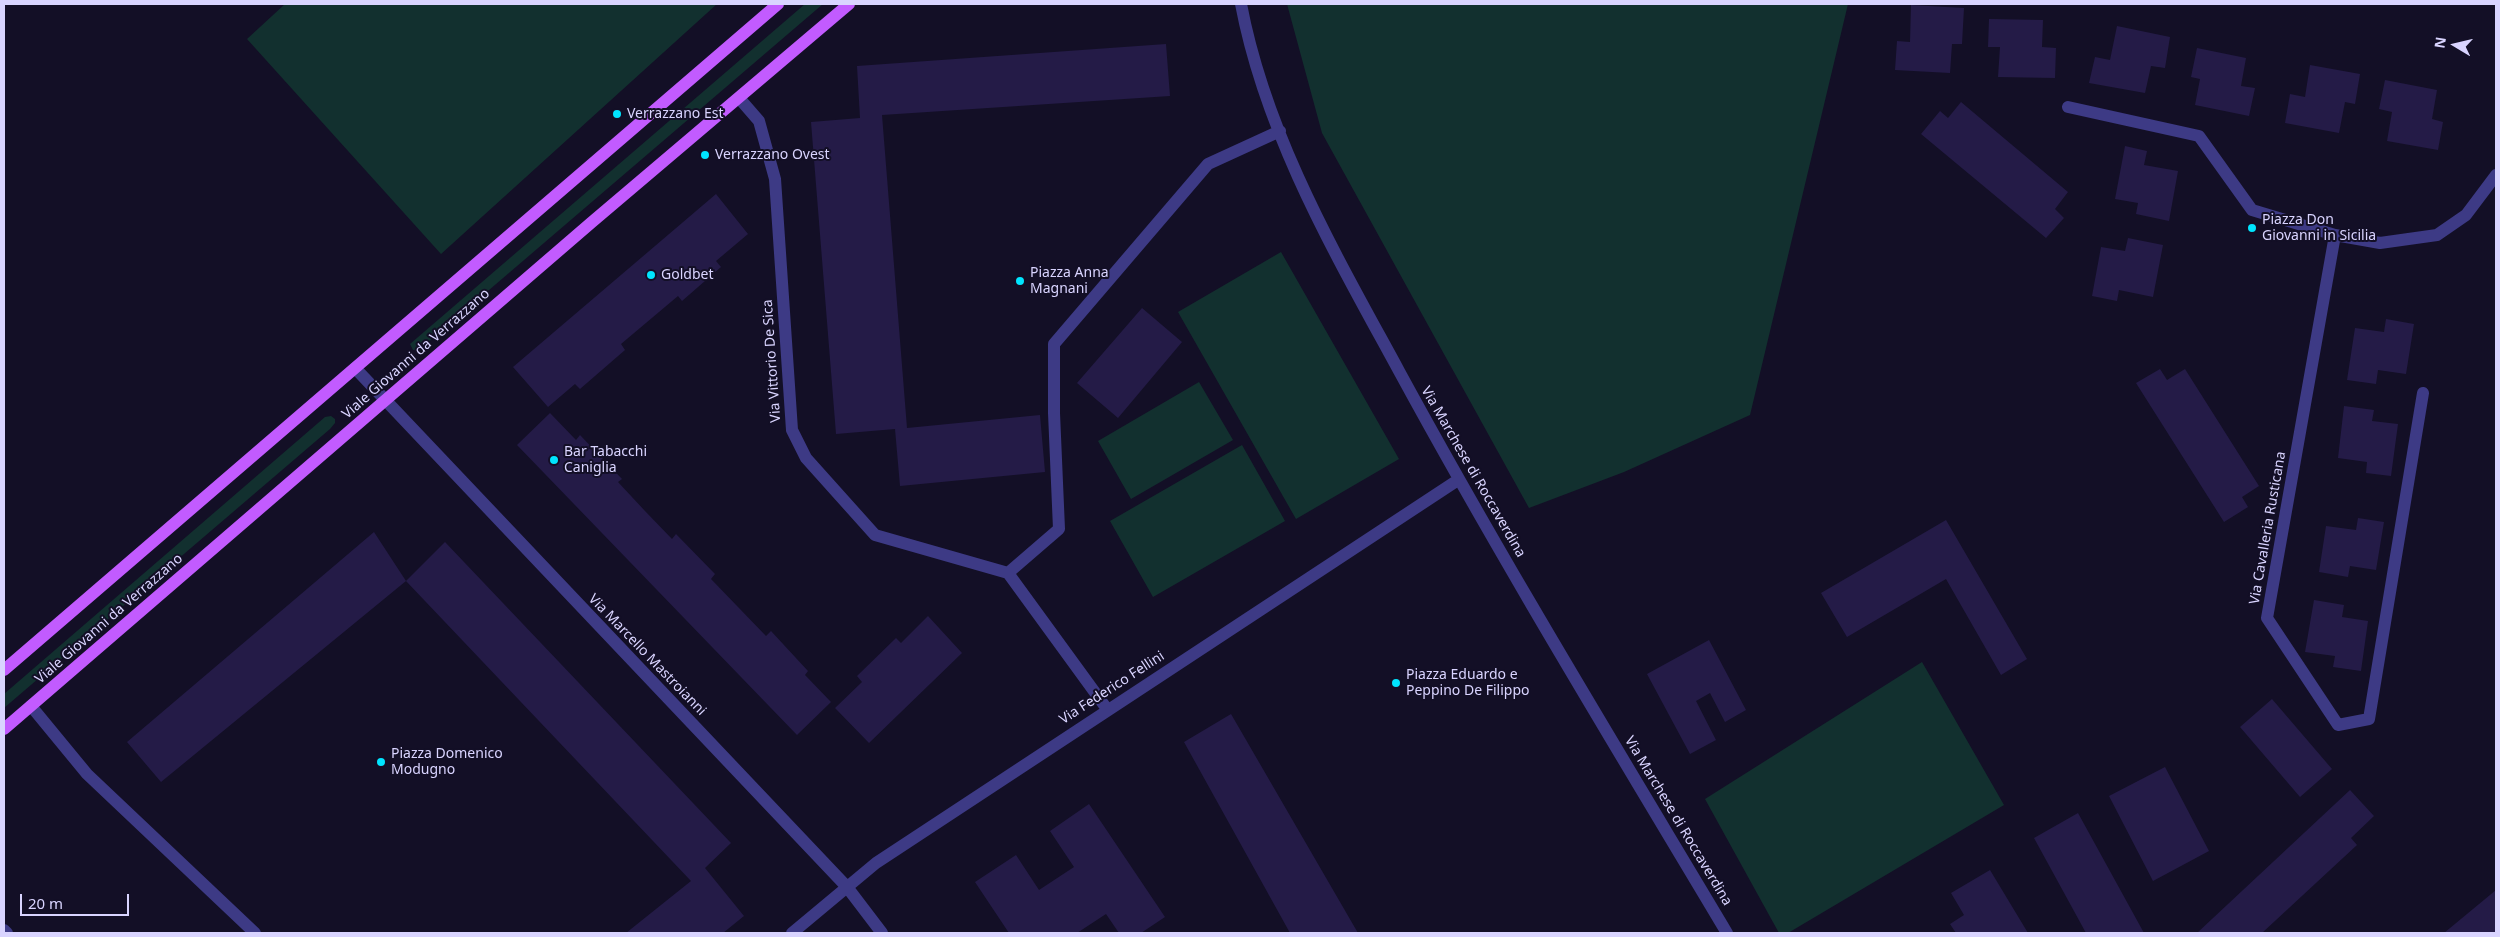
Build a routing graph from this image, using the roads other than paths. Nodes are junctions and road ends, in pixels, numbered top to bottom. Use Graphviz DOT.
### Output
graph roads {
  1 [pos="778,4"];
  2 [pos="849,4"];
  3 [pos="1242,4"];
  4 [pos="739,98"];
  5 [pos="2068,107"];
  6 [pos="1280,131"];
  7 [pos="2496,175"];
  8 [pos="2335,235"];
  9 [pos="355,368"];
  10 [pos="2423,393"];
  11 [pos="385,402"];
  12 [pos="1458,480"];
  13 [pos="1008,573"];
  14 [pos="4,670"];
  15 [pos="31,706"];
  16 [pos="1107,709"];
  17 [pos="4,729"];
  18 [pos="847,887"];
  19 [pos="4,930"];
  20 [pos="7,933"];
  21 [pos="255,933"];
  22 [pos="792,933"];
  23 [pos="882,933"];
  24 [pos="1727,933"];
  1 -- 9 [label="main road, Viale Giovanni da Verrazzano"];
  2 -- 4 [label="main road, Viale Giovanni da Verrazzano"];
  3 -- 6 [label="street, Via Marchese di Roccaverdina"];
  4 -- 11 [label="main road, Viale Giovanni da Verrazzano"];
  4 -- 13 [label="street, Via Vittorio De Sica"];
  5 -- 8 [label="street"];
  6 -- 12 [label="street, Via Marchese di Roccaverdina"];
  6 -- 13 [label="street"];
  7 -- 8 [label="street"];
  8 -- 10 [label="street, Via Cavalleria Rusticana"];
  9 -- 11 [label="street, Via Marcello Mastroianni"];
  9 -- 14 [label="main road, Viale Giovanni da Verrazzano"];
  11 -- 15 [label="main road, Viale Giovanni da Verrazzano"];
  11 -- 18 [label="street, Via Marcello Mastroianni"];
  12 -- 16 [label="street, Via Federico Fellini"];
  12 -- 24 [label="street, Via Marchese di Roccaverdina"];
  13 -- 16 [label="street"];
  15 -- 17 [label="main road, Viale Giovanni da Verrazzano"];
  15 -- 21 [label="street"];
  16 -- 18 [label="street, Via Federico Fellini"];
  18 -- 22 [label="street, Via Federico Fellini"];
  18 -- 23 [label="street, Via Marcello Mastroianni"];
  19 -- 20 [label="street"];
}
